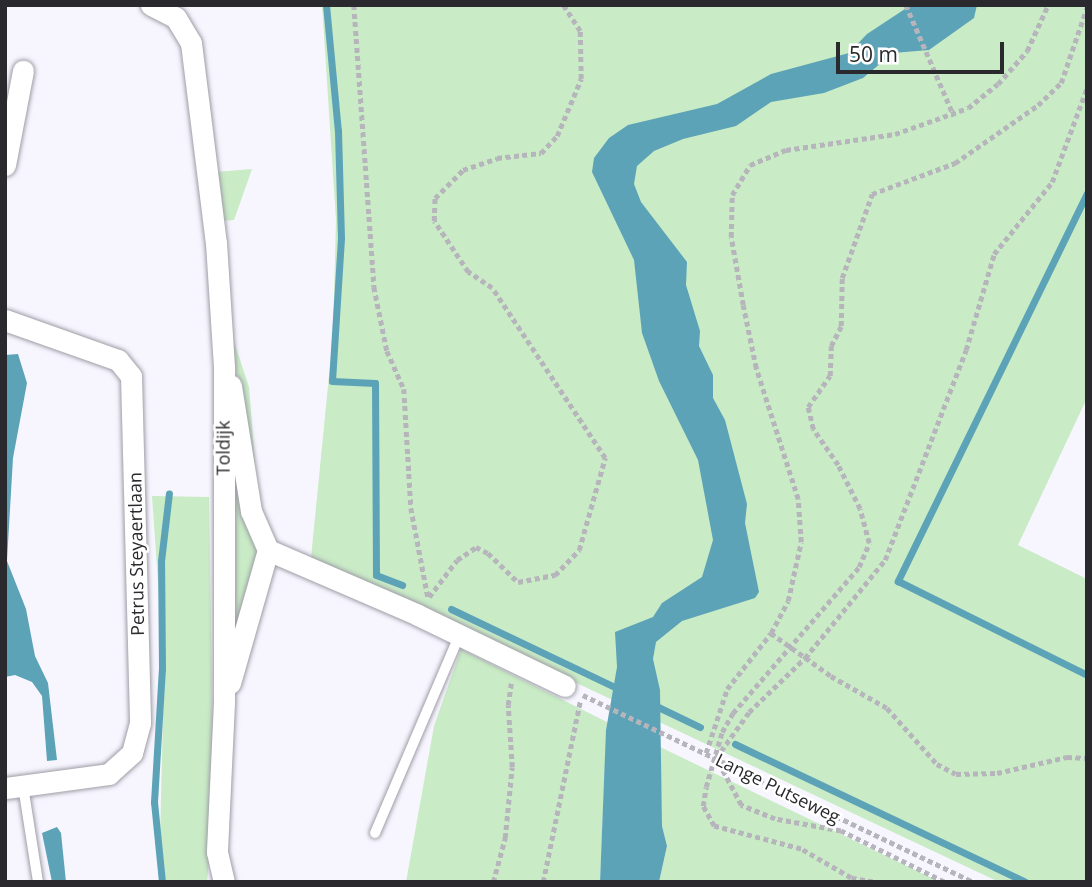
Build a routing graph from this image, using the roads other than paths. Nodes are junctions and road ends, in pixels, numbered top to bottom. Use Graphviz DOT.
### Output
graph roads {
  1 [pos="151,5"];
  2 [pos="177,12"];
  3 [pos="23,71"];
  4 [pos="5,165"];
  5 [pos="5,320"];
  6 [pos="224,367"];
  7 [pos="268,550"];
  8 [pos="460,634"];
  9 [pos="574,690"];
  10 [pos="223,702"];
  11 [pos="14,787"];
  12 [pos="375,834"];
  13 [pos="217,852"];
  14 [pos="38,882"];
  15 [pos="217,882"];
  16 [pos="224,882"];
  1 -- 2 [label="street"];
  2 -- 6 [label="street, Toldijk"];
  3 -- 4 [label="street"];
  5 -- 11 [label="street, Petrus Steyaertlaan"];
  6 -- 7 [label="street"];
  6 -- 10 [label="street, Toldijk"];
  7 -- 8 [label="street"];
  7 -- 10 [label="street"];
  8 -- 9 [label="street"];
  8 -- 12 [label="lane"];
  10 -- 13 [label="street, Toldijk"];
  11 -- 14 [label="lane"];
  13 -- 15 [label="street"];
  13 -- 16 [label="street, Toldijk"];
}
